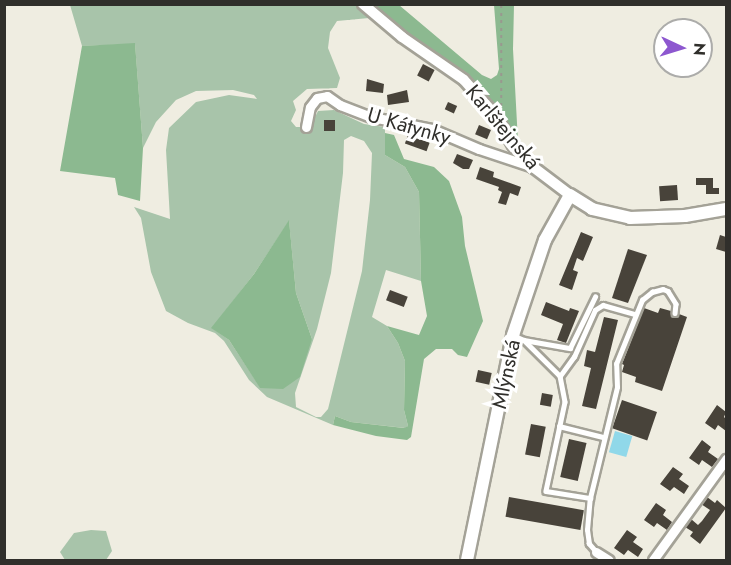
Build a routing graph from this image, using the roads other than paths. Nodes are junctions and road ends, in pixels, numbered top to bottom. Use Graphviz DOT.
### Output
graph roads {
  1 [pos="363,4"];
  2 [pos="306,127"];
  3 [pos="532,166"];
  4 [pos="570,195"];
  5 [pos="726,209"];
  6 [pos="595,297"];
  7 [pos="675,313"];
  8 [pos="634,314"];
  9 [pos="519,338"];
  10 [pos="560,376"];
  11 [pos="559,426"];
  12 [pos="603,437"];
  13 [pos="726,459"];
  14 [pos="590,498"];
  15 [pos="596,552"];
  16 [pos="467,561"];
  17 [pos="609,561"];
  18 [pos="653,561"];
  1 -- 3 [label="street, Karlštejnská"];
  2 -- 3 [label="street, U Kátynky"];
  3 -- 4 [label="street, Karlštejnská"];
  4 -- 5 [label="main road, Karlštejnská"];
  4 -- 9 [label="main road, Mlýnská"];
  6 -- 9 [label="lane"];
  7 -- 8 [label="lane"];
  8 -- 10 [label="lane"];
  8 -- 12 [label="lane"];
  9 -- 10 [label="lane"];
  9 -- 16 [label="main road, Mlýnská"];
  10 -- 11 [label="lane"];
  11 -- 12 [label="lane"];
  11 -- 14 [label="lane"];
  12 -- 14 [label="lane"];
  13 -- 18 [label="street"];
  14 -- 15 [label="lane"];
  15 -- 17 [label="street"];
}
